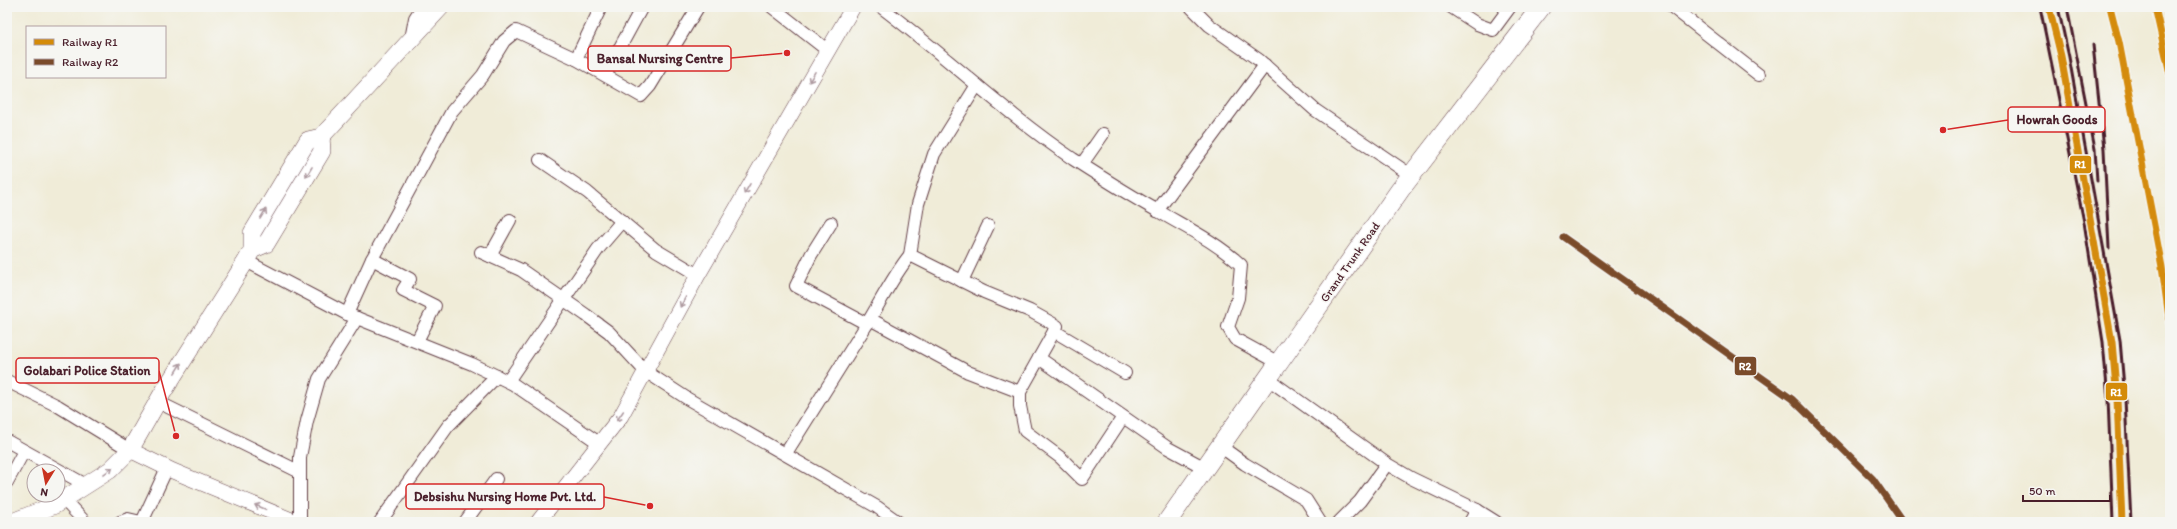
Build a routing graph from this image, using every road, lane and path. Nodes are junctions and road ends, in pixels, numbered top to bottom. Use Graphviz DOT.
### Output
graph roads {
  1 [pos="422,7"];
  2 [pos="441,7"];
  3 [pos="601,7"];
  4 [pos="642,7"];
  5 [pos="698,7"];
  6 [pos="772,7"];
  7 [pos="853,7"];
  8 [pos="881,7"];
  9 [pos="1191,7"];
  10 [pos="1451,7"];
  11 [pos="1510,7"];
  12 [pos="1541,7"];
  13 [pos="1672,7"];
  14 [pos="411,41"];
  15 [pos="827,50"];
  16 [pos="576,59"];
  17 [pos="1265,65"];
  18 [pos="605,75"];
  19 [pos="1759,75"];
  20 [pos="977,86"];
  21 [pos="1103,134"];
  22 [pos="540,160"];
  23 [pos="1082,164"];
  24 [pos="1412,176"];
  25 [pos="1157,211"];
  26 [pos="510,220"];
  27 [pos="622,221"];
  28 [pos="830,224"];
  29 [pos="988,226"];
  30 [pos="910,255"];
  31 [pos="249,256"];
  32 [pos="372,259"];
  33 [pos="698,275"];
  34 [pos="962,281"];
  35 [pos="564,300"];
  36 [pos="352,316"];
  37 [pos="868,322"];
  38 [pos="1054,331"];
  39 [pos="417,341"];
  40 [pos="1039,358"];
  41 [pos="1279,363"];
  42 [pos="645,371"];
  43 [pos="1125,373"];
  44 [pos="496,376"];
  45 [pos="1268,379"];
  46 [pos="7,381"];
  47 [pos="508,381"];
  48 [pos="1020,392"];
  49 [pos="158,402"];
  50 [pos="1123,417"];
  51 [pos="7,441"];
  52 [pos="599,443"];
  53 [pos="1220,446"];
  54 [pos="130,450"];
  55 [pos="24,451"];
  56 [pos="786,453"];
  57 [pos="1387,464"];
  58 [pos="167,468"];
  59 [pos="1205,468"];
  60 [pos="300,472"];
  61 [pos="496,479"];
  62 [pos="7,482"];
  63 [pos="86,485"];
  64 [pos="66,499"];
  65 [pos="66,502"];
  66 [pos="57,503"];
  67 [pos="1478,510"];
  68 [pos="12,522"];
  69 [pos="85,522"];
  70 [pos="120,522"];
  71 [pos="142,522"];
  72 [pos="296,522"];
  73 [pos="300,522"];
  74 [pos="380,522"];
  75 [pos="465,522"];
  76 [pos="538,522"];
  77 [pos="898,522"];
  78 [pos="1166,522"];
  79 [pos="1320,522"];
  80 [pos="1339,522"];
  81 [pos="1470,522"];
  82 [pos="1496,522"];
  1 -- 14 [label="street"];
  2 -- 14 [label="main road"];
  3 -- 16 [label="street"];
  4 -- 18 [label="street"];
  5 -- 18 [label="street"];
  6 -- 15 [label="street"];
  7 -- 15 [label="street"];
  8 -- 20 [label="street"];
  9 -- 17 [label="street"];
  10 -- 11 [label="street"];
  12 -- 24 [label="main road, Grand Trunk Road"];
  13 -- 19 [label="street"];
  14 -- 31 [label="main road"];
  15 -- 33 [label="street, one-way"];
  16 -- 18 [label="street"];
  16 -- 32 [label="street"];
  17 -- 24 [label="street"];
  17 -- 25 [label="street"];
  20 -- 23 [label="street"];
  20 -- 30 [label="street"];
  21 -- 23 [label="street"];
  22 -- 27 [label="street"];
  23 -- 25 [label="street"];
  24 -- 41 [label="main road, Grand Trunk Road"];
  25 -- 41 [label="street"];
  26 -- 35 [label="street"];
  27 -- 33 [label="street"];
  27 -- 35 [label="street"];
  28 -- 37 [label="street"];
  29 -- 34 [label="street"];
  30 -- 34 [label="street"];
  30 -- 37 [label="street"];
  31 -- 36 [label="street"];
  49 -- 31 [label="main road, one-way"];
  32 -- 36 [label="street"];
  32 -- 39 [label="street"];
  33 -- 42 [label="street, one-way"];
  34 -- 38 [label="street"];
  35 -- 42 [label="street"];
  35 -- 47 [label="street"];
  36 -- 39 [label="street"];
  36 -- 60 [label="street"];
  37 -- 48 [label="street"];
  37 -- 56 [label="street"];
  38 -- 40 [label="street"];
  38 -- 43 [label="street"];
  39 -- 44 [label="street"];
  40 -- 48 [label="street"];
  40 -- 50 [label="street"];
  41 -- 45 [label="main road, Grand Trunk Road"];
  42 -- 52 [label="street, one-way"];
  42 -- 56 [label="street"];
  44 -- 47 [label="street"];
  44 -- 74 [label="street"];
  45 -- 53 [label="main road, Grand Trunk Road"];
  45 -- 57 [label="street"];
  46 -- 54 [label="street"];
  47 -- 52 [label="street"];
  48 -- 50 [label="street"];
  49 -- 54 [label="main road"];
  49 -- 60 [label="street"];
  50 -- 59 [label="street"];
  51 -- 55 [label="street"];
  52 -- 76 [label="street"];
  53 -- 59 [label="main road, Grand Trunk Road"];
  53 -- 79 [label="street"];
  54 -- 58 [label="street"];
  63 -- 54 [label="main road, one-way"];
  55 -- 62 [label="street"];
  55 -- 63 [label="street"];
  56 -- 77 [label="street"];
  57 -- 67 [label="street"];
  57 -- 80 [label="street"];
  58 -- 71 [label="street"];
  72 -- 58 [label="street, one-way"];
  59 -- 78 [label="main road, Grand Trunk Road"];
  60 -- 73 [label="street"];
  61 -- 75 [label="street"];
  63 -- 64 [label="main road"];
  65 -- 69 [label="street"];
  66 -- 68 [label="main road"];
  67 -- 81 [label="street"];
  67 -- 82 [label="street"];
  70 -- 71 [label="street"];
}
